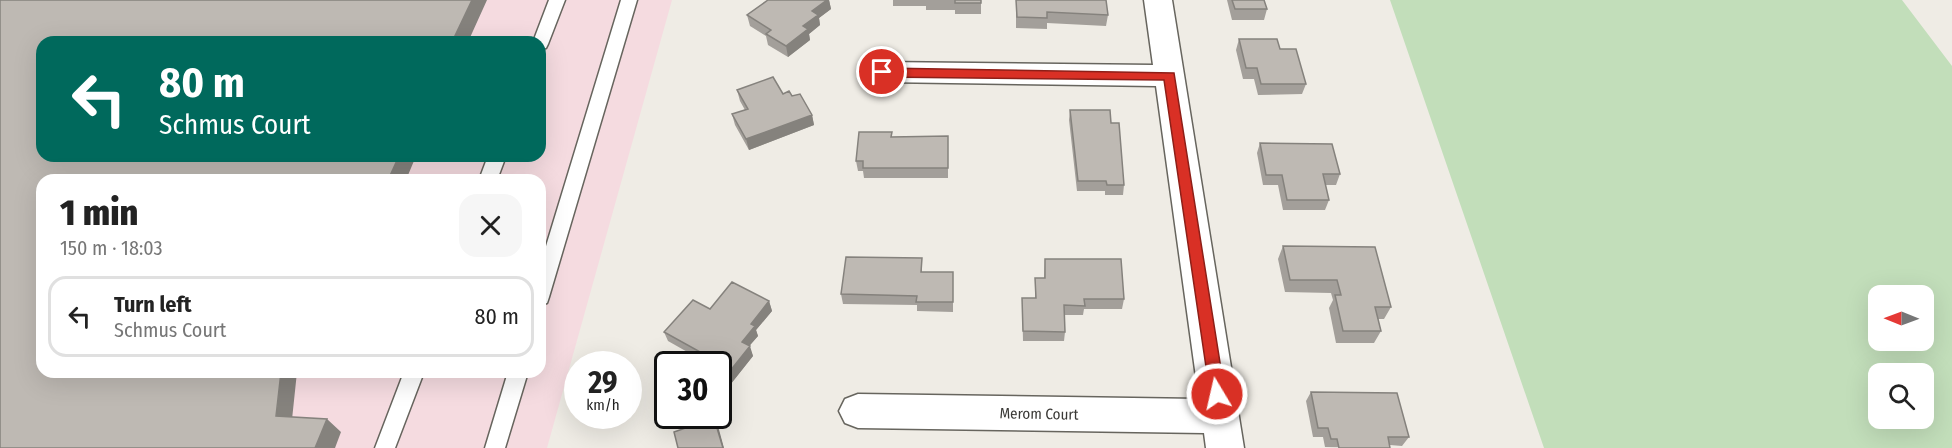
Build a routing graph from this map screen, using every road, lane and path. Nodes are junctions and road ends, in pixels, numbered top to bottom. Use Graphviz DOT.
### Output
graph roads {
  1 [pos="557,0"];
  2 [pos="629,0"];
  3 [pos="1158,0"];
  4 [pos="543,36"];
  5 [pos="882,72"];
  6 [pos="1170,76"];
  7 [pos="546,277"];
  8 [pos="412,378"];
  9 [pos="516,378"];
  10 [pos="858,411"];
  11 [pos="1223,432"];
  12 [pos="385,448"];
  13 [pos="495,448"];
  1 -- 4 [label="lane"];
  2 -- 7 [label="lane"];
  3 -- 6 [label="street"];
  5 -- 6 [label="street"];
  6 -- 11 [label="street"];
  8 -- 12 [label="lane"];
  9 -- 13 [label="lane"];
  10 -- 11 [label="street, Merom Court"];
}
